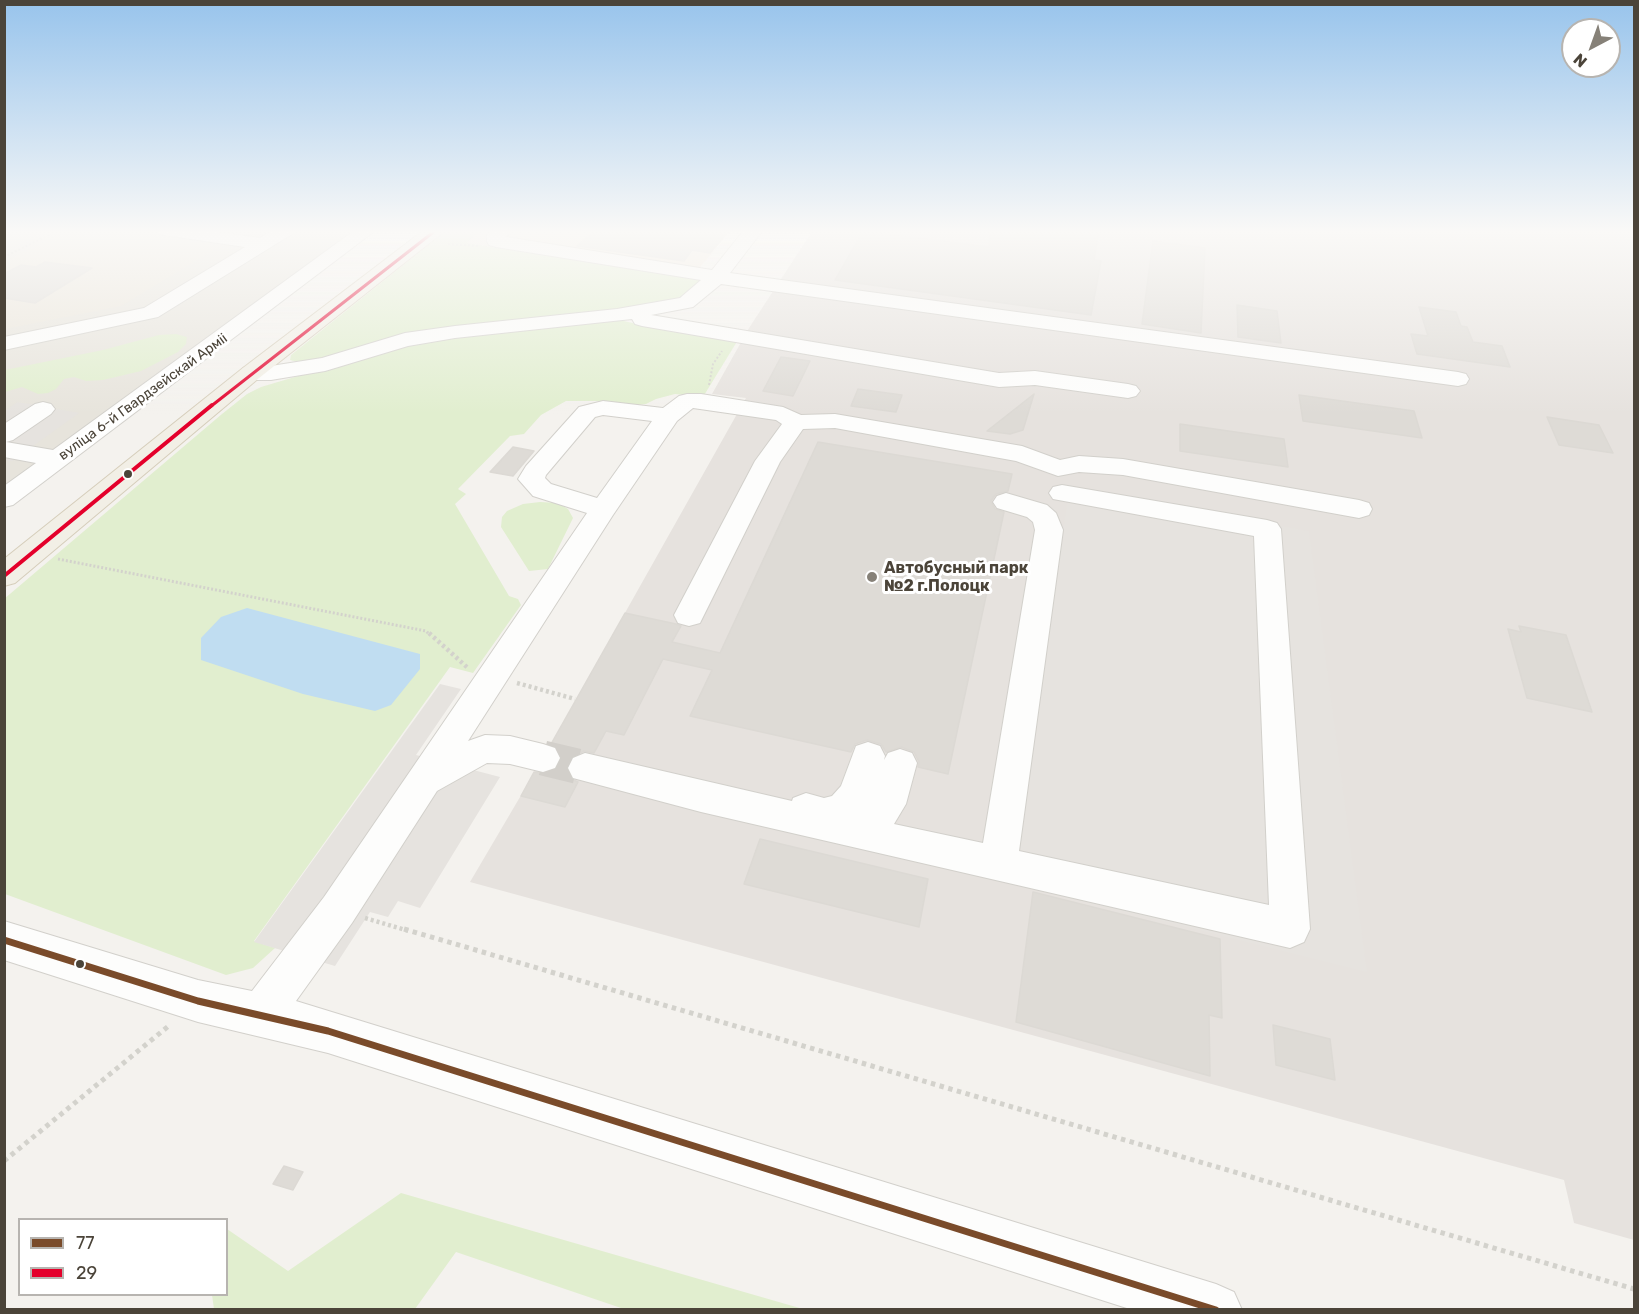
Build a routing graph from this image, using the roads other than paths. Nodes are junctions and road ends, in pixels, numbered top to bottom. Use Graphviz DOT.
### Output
graph roads {
  1 [pos="186,291"];
  2 [pos="286,291"];
  3 [pos="357,291"];
  4 [pos="700,291"];
  5 [pos="821,291"];
  6 [pos="617,315"];
  7 [pos="4,344"];
  8 [pos="251,373"];
  9 [pos="1458,379"];
  10 [pos="1128,391"];
  11 [pos="43,409"];
  12 [pos="668,416"];
  13 [pos="796,423"];
  14 [pos="4,435"];
  15 [pos="4,450"];
  16 [pos="58,459"];
  17 [pos="1060,481"];
  18 [pos="4,499"];
  19 [pos="1006,502"];
  20 [pos="603,509"];
  21 [pos="1359,509"];
  22 [pos="1049,530"];
  23 [pos="4,576"];
  24 [pos="689,615"];
  25 [pos="546,752"];
  26 [pos="884,759"];
  27 [pos="431,770"];
  28 [pos="999,862"];
  29 [pos="4,940"];
  30 [pos="261,1014"];
  31 [pos="1216,1310"];
  1 -- 7 [label="street"];
  2 -- 16 [label="street, вуліца 6-й Гвардзейскай Арміі"];
  3 -- 8 [label="main road"];
  4 -- 6 [label="street"];
  5 -- 9 [label="street"];
  6 -- 8 [label="street"];
  6 -- 10 [label="street"];
  8 -- 23 [label="main road"];
  11 -- 14 [label="street"];
  12 -- 13 [label="street"];
  12 -- 20 [label="street"];
  12 -- 20 [label="street"];
  13 -- 17 [label="street"];
  13 -- 24 [label="street"];
  15 -- 16 [label="street"];
  16 -- 18 [label="street, вуліца 6-й Гвардзейскай Арміі"];
  17 -- 21 [label="street"];
  17 -- 22 [label="street"];
  17 -- 28 [label="street"];
  19 -- 22 [label="street"];
  20 -- 27 [label="street"];
  22 -- 28 [label="street"];
  25 -- 27 [label="street"];
  26 -- 28 [label="street"];
  27 -- 30 [label="street"];
  29 -- 30 [label="street"];
  30 -- 31 [label="street"];
}
